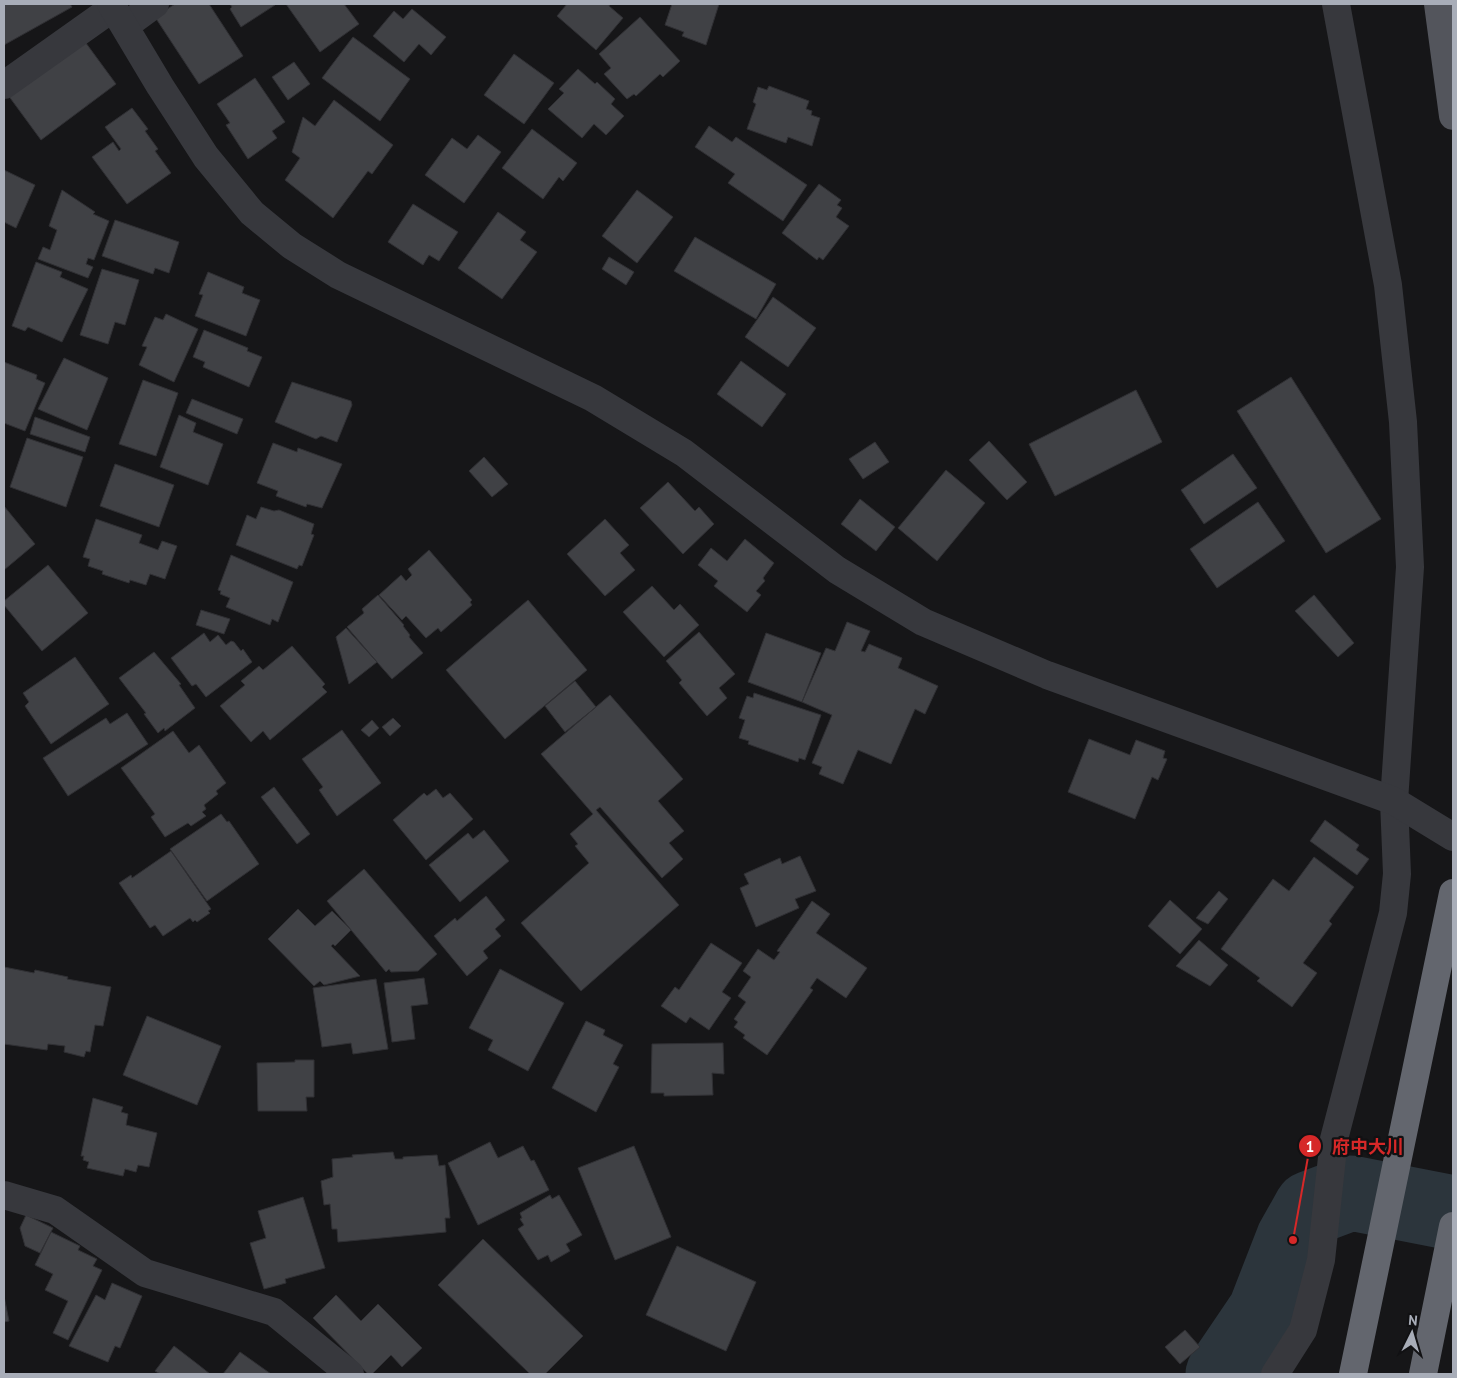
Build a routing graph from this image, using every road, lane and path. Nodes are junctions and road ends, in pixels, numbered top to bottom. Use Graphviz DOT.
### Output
graph roads {
  1 [pos="155,4"];
  2 [pos="1336,4"];
  3 [pos="1438,4"];
  4 [pos="117,12"];
  5 [pos="4,85"];
  6 [pos="1453,116"];
  7 [pos="1394,801"];
  8 [pos="1453,837"];
  9 [pos="1453,893"];
  10 [pos="4,1195"];
  11 [pos="1453,1226"];
  12 [pos="350,1374"];
  13 [pos="1275,1374"];
  14 [pos="1353,1374"];
  15 [pos="1423,1374"];
  1 -- 4 [label="street"];
  2 -- 7 [label="street"];
  3 -- 6 [label="main road"];
  4 -- 5 [label="street"];
  4 -- 7 [label="street"];
  7 -- 8 [label="street"];
  7 -- 13 [label="street"];
  9 -- 14 [label="highway"];
  10 -- 12 [label="street"];
  11 -- 15 [label="highway"];
}
